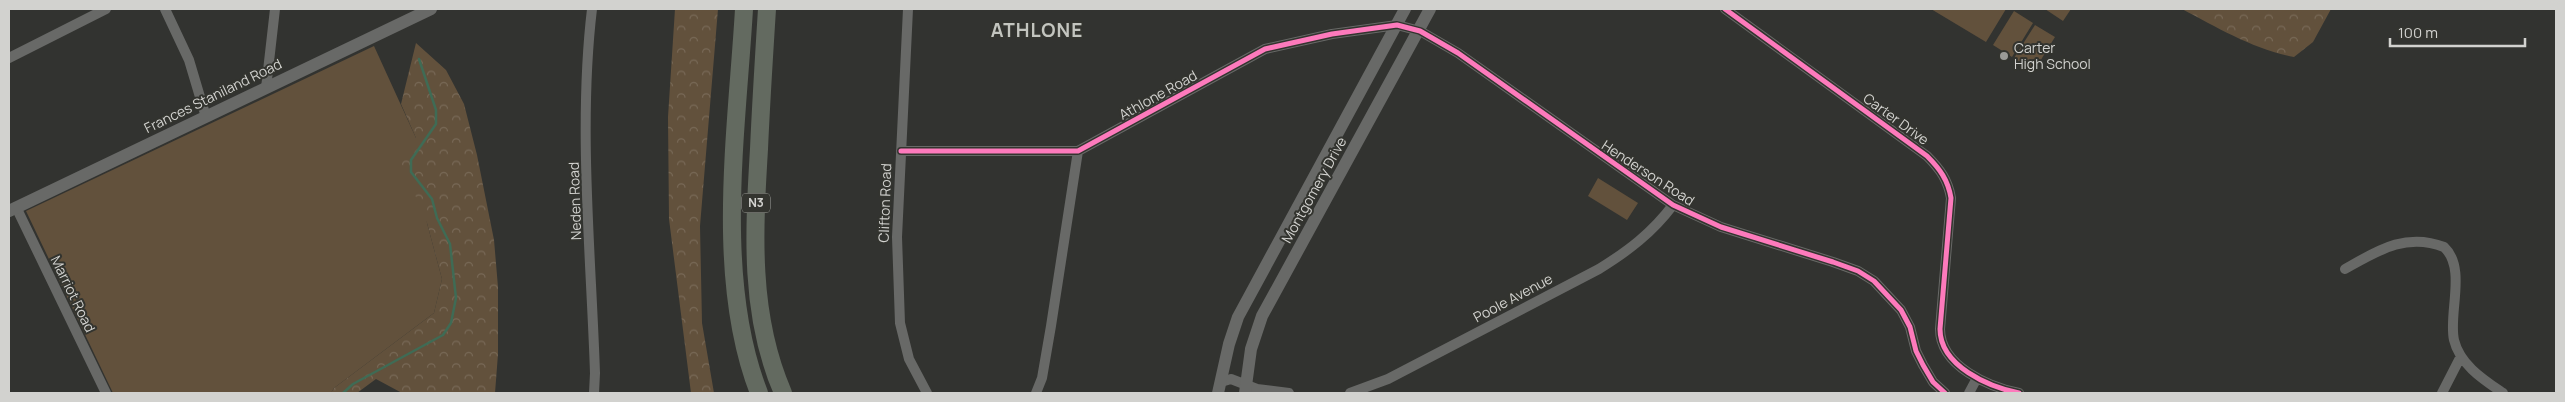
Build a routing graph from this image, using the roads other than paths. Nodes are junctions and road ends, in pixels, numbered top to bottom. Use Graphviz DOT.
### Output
graph roads {
  1 [pos="106,9"];
  2 [pos="165,9"];
  3 [pos="275,9"];
  4 [pos="431,9"];
  5 [pos="592,9"];
  6 [pos="744,9"];
  7 [pos="767,9"];
  8 [pos="908,9"];
  9 [pos="1405,9"];
  10 [pos="1430,9"];
  11 [pos="1725,9"];
  12 [pos="1397,25"];
  13 [pos="1420,31"];
  14 [pos="9,58"];
  15 [pos="266,88"];
  16 [pos="206,117"];
  17 [pos="900,151"];
  18 [pos="1078,151"];
  19 [pos="1315,177"];
  20 [pos="1333,187"];
  21 [pos="1308,190"];
  22 [pos="1326,200"];
  23 [pos="1673,205"];
  24 [pos="12,209"];
  25 [pos="2345,269"];
  26 [pos="2461,356"];
  27 [pos="1977,378"];
  28 [pos="1220,390"];
  29 [pos="1248,391"];
  30 [pos="106,393"];
  31 [pos="594,393"];
  32 [pos="759,393"];
  33 [pos="783,393"];
  34 [pos="927,393"];
  35 [pos="1036,393"];
  36 [pos="1289,393"];
  37 [pos="1350,393"];
  38 [pos="1945,393"];
  39 [pos="1969,393"];
  40 [pos="2017,393"];
  41 [pos="2442,393"];
  42 [pos="2503,393"];
  1 -- 14 [label="street"];
  2 -- 16 [label="street"];
  3 -- 15 [label="street"];
  4 -- 15 [label="street, Frances Staniland Road"];
  5 -- 31 [label="street, Neden Road"];
  6 -- 32 [label="highway, N3"];
  7 -- 33 [label="highway, N3"];
  8 -- 17 [label="street, Clifton Road"];
  9 -- 12 [label="street, Montgomery Drive"];
  10 -- 13 [label="street, Montgomery Drive"];
  11 -- 27 [label="street, Carter Drive"];
  12 -- 13 [label="street, Athlone Road"];
  12 -- 18 [label="street, Athlone Road"];
  12 -- 19 [label="street, Montgomery Drive"];
  13 -- 20 [label="street, Montgomery Drive"];
  13 -- 23 [label="street, Henderson Road"];
  15 -- 16 [label="street, Frances Staniland Road"];
  16 -- 24 [label="street, Frances Staniland Road"];
  17 -- 18 [label="street, Athlone Road"];
  17 -- 34 [label="street, Clifton Road"];
  18 -- 35 [label="street"];
  19 -- 20 [label="street"];
  19 -- 21 [label="street, Montgomery Drive"];
  20 -- 22 [label="street, Montgomery Drive"];
  21 -- 22 [label="street"];
  21 -- 28 [label="street, Montgomery Drive"];
  22 -- 29 [label="street, Montgomery Drive"];
  23 -- 37 [label="street, Poole Avenue"];
  23 -- 38 [label="street, Henderson Road"];
  24 -- 30 [label="street, Marriot Road"];
  25 -- 26 [label="street"];
  26 -- 41 [label="street"];
  26 -- 42 [label="street"];
  27 -- 39 [label="street"];
  27 -- 40 [label="street"];
  28 -- 29 [label="street"];
  29 -- 36 [label="street"];
}
